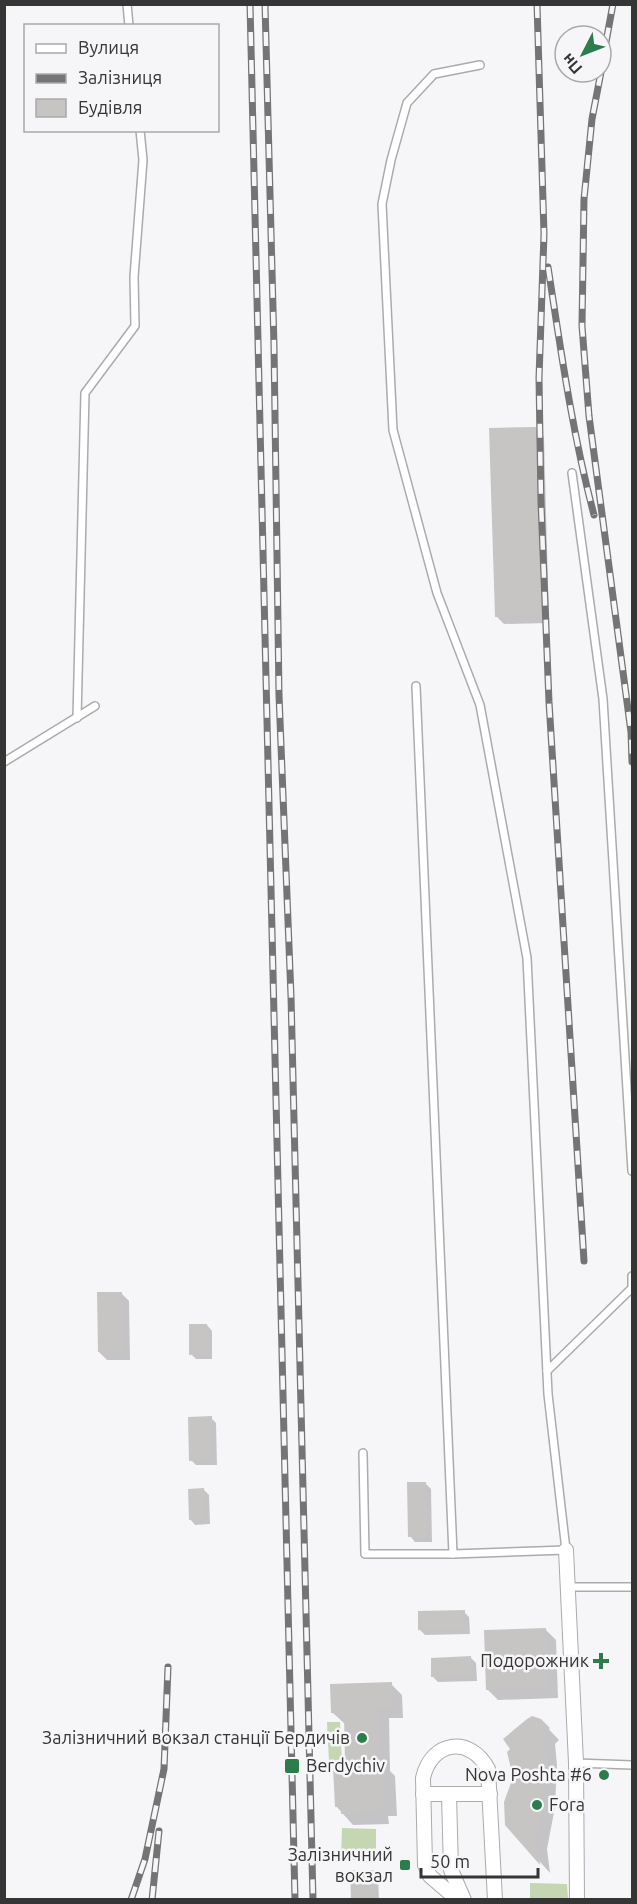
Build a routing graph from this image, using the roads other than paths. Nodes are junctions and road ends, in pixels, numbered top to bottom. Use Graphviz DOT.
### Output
graph roads {
  1 [pos="127,4"];
  2 [pos="129,24"];
  3 [pos="480,65"];
  4 [pos="140,132"];
  5 [pos="572,473"];
  6 [pos="416,686"];
  7 [pos="95,706"];
  8 [pos="76,718"];
  9 [pos="4,762"];
  10 [pos="633,1171"];
  11 [pos="633,1276"];
  12 [pos="547,1371"];
  13 [pos="363,1453"];
  14 [pos="566,1550"];
  15 [pos="453,1554"];
  16 [pos="569,1587"];
  17 [pos="633,1587"];
  18 [pos="576,1763"];
  19 [pos="633,1765"];
  20 [pos="423,1794"];
  21 [pos="449,1794"];
  22 [pos="490,1794"];
  23 [pos="458,1899"];
  24 [pos="464,1899"];
  25 [pos="495,1899"];
  26 [pos="577,1899"];
  1 -- 2 [label="lane"];
  3 -- 12 [label="lane"];
  4 -- 8 [label="lane"];
  5 -- 10 [label="lane"];
  6 -- 15 [label="lane"];
  7 -- 8 [label="lane"];
  8 -- 9 [label="lane"];
  11 -- 12 [label="lane"];
  12 -- 14 [label="lane"];
  13 -- 15 [label="lane"];
  14 -- 15 [label="lane"];
  14 -- 16 [label="street"];
  16 -- 17 [label="lane"];
  16 -- 18 [label="street"];
  18 -- 19 [label="lane"];
  18 -- 26 [label="street"];
  20 -- 21 [label="street"];
  20 -- 22 [label="street"];
  20 -- 23 [label="street"];
  21 -- 22 [label="street"];
  21 -- 24 [label="street"];
  22 -- 25 [label="street"];
}
